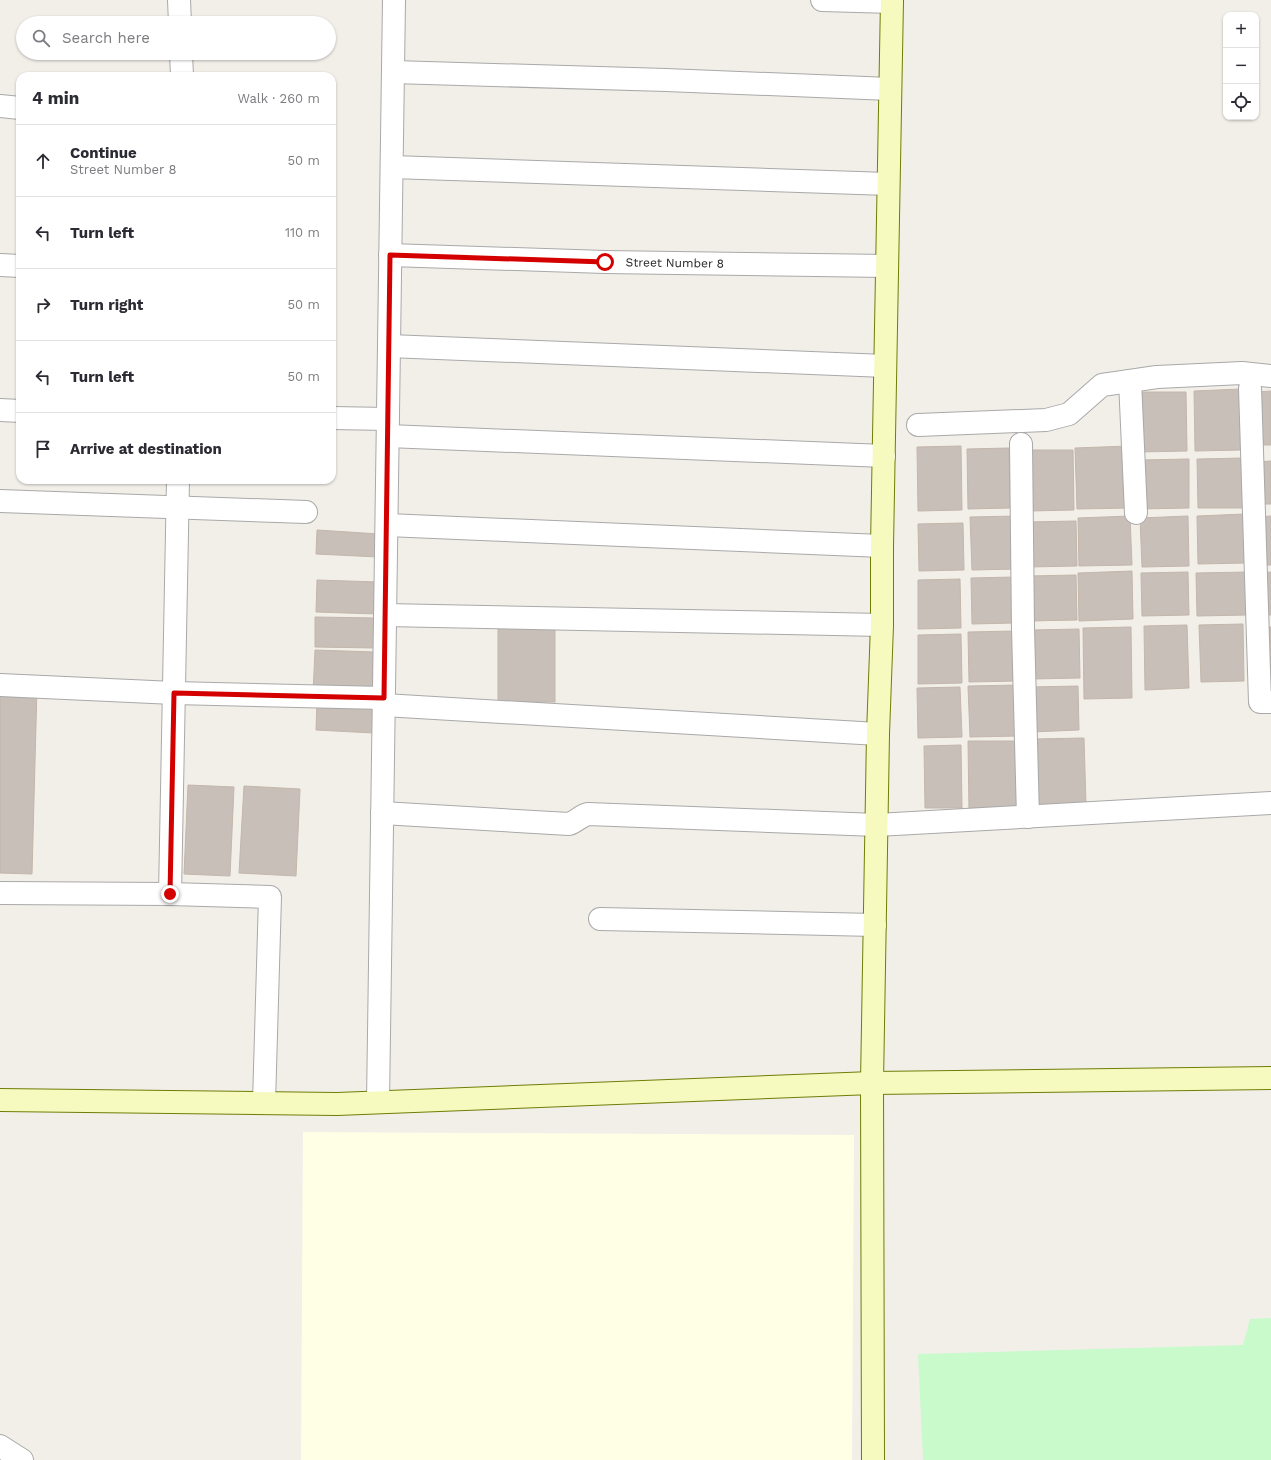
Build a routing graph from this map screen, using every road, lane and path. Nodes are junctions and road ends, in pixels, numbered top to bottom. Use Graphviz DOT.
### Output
graph roads {
  1 [pos="179,0"];
  2 [pos="394,0"];
  3 [pos="822,0"];
  4 [pos="892,1"];
  5 [pos="180,16"];
  6 [pos="181,60"];
  7 [pos="182,72"];
  8 [pos="393,72"];
  9 [pos="890,90"];
  10 [pos="0,106"];
  11 [pos="16,108"];
  12 [pos="392,167"];
  13 [pos="888,184"];
  14 [pos="390,255"];
  15 [pos="0,266"];
  16 [pos="16,266"];
  17 [pos="887,266"];
  18 [pos="389,346"];
  19 [pos="885,366"];
  20 [pos="1271,376"];
  21 [pos="1130,381"];
  22 [pos="1250,388"];
  23 [pos="0,410"];
  24 [pos="16,411"];
  25 [pos="336,419"];
  26 [pos="918,425"];
  27 [pos="388,427"];
  28 [pos="1021,444"];
  29 [pos="884,456"];
  30 [pos="178,484"];
  31 [pos="0,501"];
  32 [pos="177,508"];
  33 [pos="306,512"];
  34 [pos="1136,513"];
  35 [pos="386,525"];
  36 [pos="882,546"];
  37 [pos="385,615"];
  38 [pos="882,625"];
  39 [pos="0,684"];
  40 [pos="174,693"];
  41 [pos="384,702"];
  42 [pos="1271,702"];
  43 [pos="878,734"];
  44 [pos="1271,803"];
  45 [pos="382,813"];
  46 [pos="1028,817"];
  47 [pos="877,825"];
  48 [pos="0,893"];
  49 [pos="170,894"];
  50 [pos="600,919"];
  51 [pos="875,925"];
  52 [pos="1271,1078"];
  53 [pos="872,1082"];
  54 [pos="0,1100"];
  55 [pos="378,1102"];
  56 [pos="264,1103"];
  57 [pos="0,1446"];
  58 [pos="22,1460"];
  59 [pos="872,1460"];
  1 -- 5 [label="street"];
  2 -- 8 [label="street"];
  3 -- 4 [label="street"];
  4 -- 9 [label="street"];
  6 -- 7 [label="street"];
  8 -- 9 [label="street"];
  8 -- 12 [label="street"];
  9 -- 13 [label="street"];
  10 -- 11 [label="street"];
  12 -- 13 [label="street"];
  12 -- 14 [label="street"];
  13 -- 17 [label="street"];
  14 -- 17 [label="street, Street Number 8"];
  14 -- 18 [label="street"];
  15 -- 16 [label="street"];
  17 -- 19 [label="street"];
  18 -- 19 [label="street"];
  18 -- 27 [label="street"];
  19 -- 29 [label="street"];
  20 -- 21 [label="street"];
  21 -- 26 [label="street"];
  21 -- 34 [label="street"];
  22 -- 42 [label="street"];
  23 -- 24 [label="street"];
  25 -- 27 [label="street"];
  27 -- 29 [label="street"];
  27 -- 35 [label="street"];
  28 -- 46 [label="street"];
  29 -- 36 [label="street"];
  30 -- 32 [label="street"];
  31 -- 32 [label="street"];
  32 -- 33 [label="street"];
  32 -- 40 [label="street"];
  35 -- 36 [label="street"];
  35 -- 37 [label="street"];
  36 -- 38 [label="street"];
  37 -- 38 [label="street"];
  37 -- 41 [label="street"];
  38 -- 43 [label="street"];
  39 -- 40 [label="street"];
  40 -- 41 [label="street"];
  40 -- 49 [label="street"];
  41 -- 43 [label="street"];
  41 -- 45 [label="street"];
  43 -- 47 [label="street"];
  44 -- 46 [label="street"];
  45 -- 47 [label="street"];
  45 -- 55 [label="street"];
  46 -- 47 [label="street"];
  47 -- 51 [label="street"];
  48 -- 49 [label="street"];
  49 -- 56 [label="street"];
  50 -- 51 [label="street"];
  51 -- 53 [label="street"];
  52 -- 53 [label="street"];
  53 -- 55 [label="street"];
  53 -- 59 [label="street"];
  54 -- 56 [label="street"];
  55 -- 56 [label="street"];
  57 -- 58 [label="street"];
}
